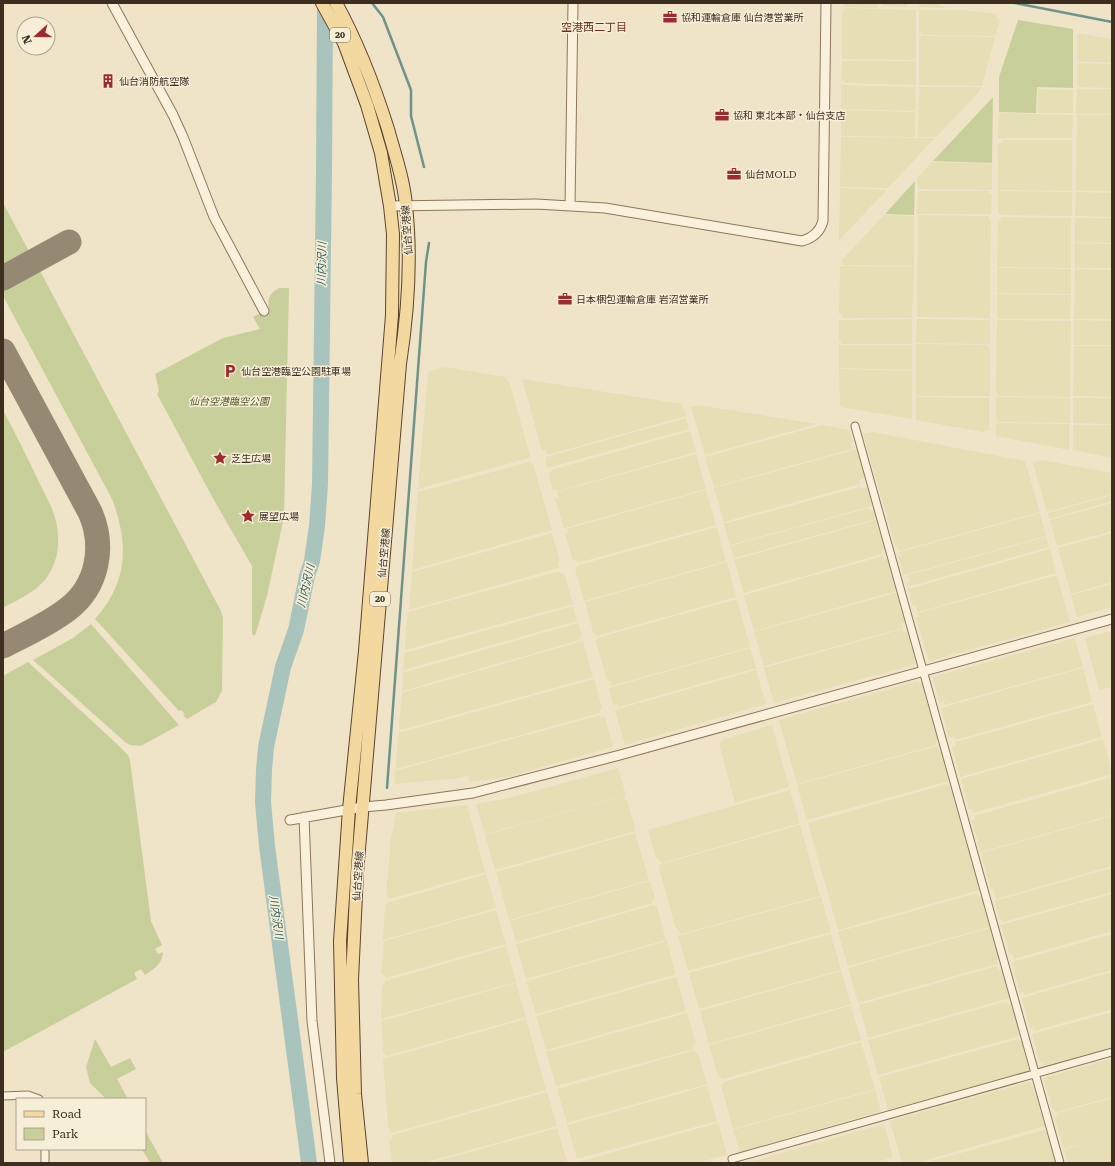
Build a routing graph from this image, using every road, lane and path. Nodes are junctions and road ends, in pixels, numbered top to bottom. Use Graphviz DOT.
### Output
graph roads {
  1 [pos="112,3"];
  2 [pos="322,3"];
  3 [pos="336,3"];
  4 [pos="573,3"];
  5 [pos="826,3"];
  6 [pos="390,206"];
  7 [pos="406,206"];
  8 [pos="570,206"];
  9 [pos="264,311"];
  10 [pos="855,426"];
  11 [pos="1112,619"];
  12 [pos="923,672"];
  13 [pos="362,807"];
  14 [pos="349,809"];
  15 [pos="304,817"];
  16 [pos="290,820"];
  17 [pos="1112,1052"];
  18 [pos="1035,1073"];
  19 [pos="3,1096"];
  20 [pos="37,1098"];
  21 [pos="45,1150"];
  22 [pos="732,1159"];
  23 [pos="45,1163"];
  24 [pos="330,1163"];
  25 [pos="350,1163"];
  26 [pos="362,1163"];
  27 [pos="1060,1163"];
  1 -- 9 [label="street"];
  2 -- 6 [label="main road, 仙台空港線 / 20"];
  3 -- 7 [label="main road, 仙台空港線 / 20"];
  4 -- 8 [label="street"];
  5 -- 8 [label="street"];
  6 -- 7 [label="street"];
  6 -- 14 [label="main road, 仙台空港線 / 20"];
  7 -- 8 [label="street"];
  7 -- 13 [label="main road, 仙台空港線 / 20"];
  10 -- 12 [label="street"];
  11 -- 12 [label="street"];
  12 -- 13 [label="street"];
  12 -- 18 [label="street"];
  13 -- 14 [label="street"];
  13 -- 26 [label="main road, 仙台空港線 / 20"];
  14 -- 15 [label="street"];
  14 -- 25 [label="main road, 仙台空港線 / 20"];
  15 -- 16 [label="street"];
  15 -- 24 [label="street"];
  17 -- 18 [label="street"];
  18 -- 22 [label="street"];
  18 -- 27 [label="street"];
  19 -- 20 [label="street"];
  21 -- 23 [label="street"];
}
